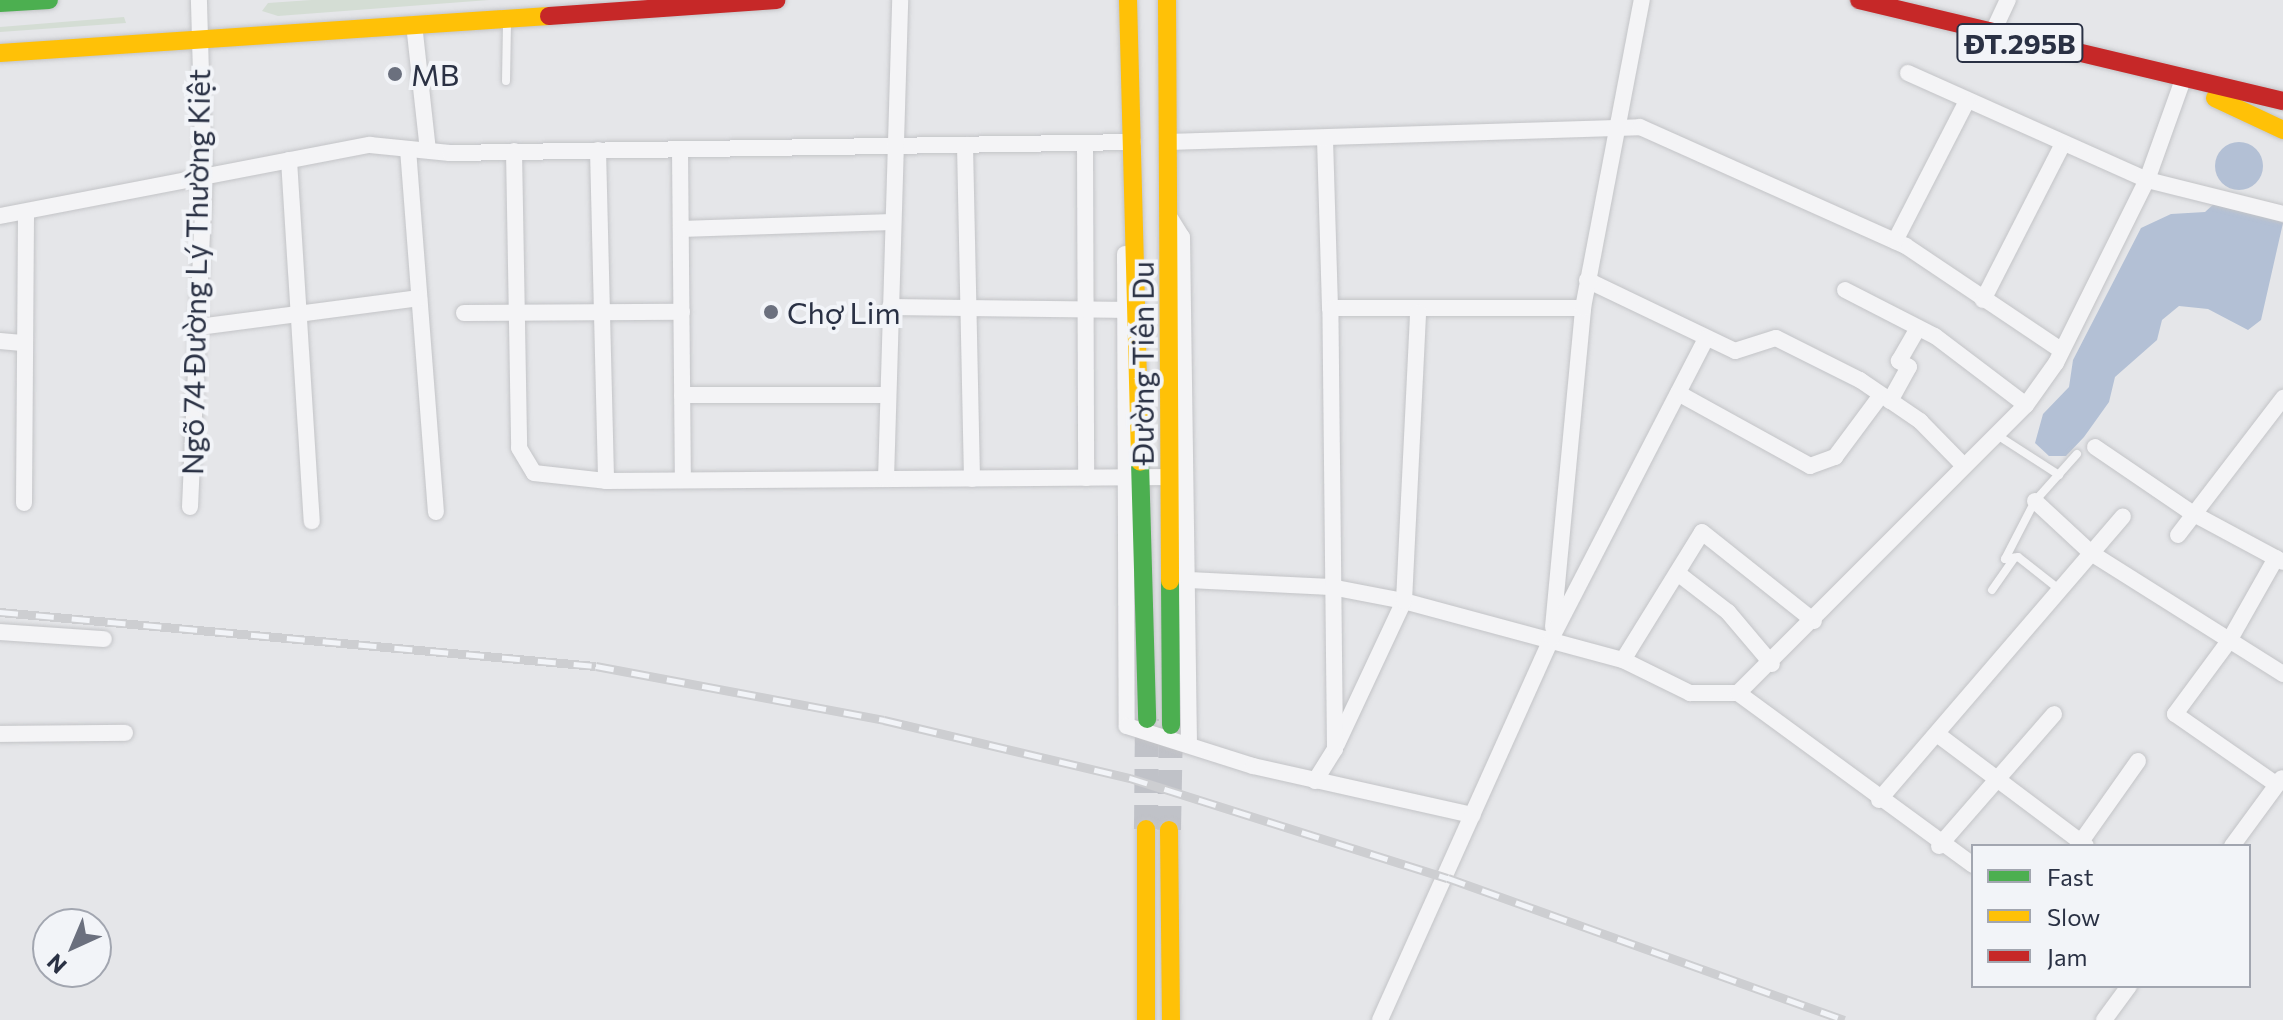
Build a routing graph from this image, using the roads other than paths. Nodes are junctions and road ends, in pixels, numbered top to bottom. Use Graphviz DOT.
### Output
graph roads {
  1 [pos="49,0"];
  2 [pos="199,0"];
  3 [pos="776,0"];
  4 [pos="900,0"];
  5 [pos="1128,0"];
  6 [pos="1167,0"];
  7 [pos="1642,0"];
  8 [pos="1859,0"];
  9 [pos="2008,0"];
  10 [pos="0,3"];
  11 [pos="508,17"];
  12 [pos="414,24"];
  13 [pos="1991,36"];
  14 [pos="200,38"];
  15 [pos="0,53"];
  16 [pos="1908,73"];
  17 [pos="506,81"];
  18 [pos="2182,82"];
  19 [pos="1967,101"];
  20 [pos="2283,101"];
  21 [pos="1619,127"];
  22 [pos="2283,130"];
  23 [pos="1325,139"];
  24 [pos="1133,142"];
  25 [pos="1168,142"];
  26 [pos="1085,143"];
  27 [pos="2063,144"];
  28 [pos="965,145"];
  29 [pos="894,146"];
  30 [pos="408,149"];
  31 [pos="680,149"];
  32 [pos="428,150"];
  33 [pos="598,150"];
  34 [pos="514,151"];
  35 [pos="289,160"];
  36 [pos="2147,180"];
  37 [pos="204,182"];
  38 [pos="26,212"];
  39 [pos="2283,214"];
  40 [pos="0,216"];
  41 [pos="1168,216"];
  42 [pos="892,222"];
  43 [pos="681,229"];
  44 [pos="1895,241"];
  45 [pos="1587,280"];
  46 [pos="1845,290"];
  47 [pos="419,298"];
  48 [pos="1983,300"];
  49 [pos="890,307"];
  50 [pos="969,307"];
  51 [pos="1330,308"];
  52 [pos="1583,308"];
  53 [pos="1086,310"];
  54 [pos="1131,310"];
  55 [pos="682,312"];
  56 [pos="1418,312"];
  57 [pos="298,313"];
  58 [pos="464,313"];
  59 [pos="517,313"];
  60 [pos="602,313"];
  61 [pos="199,327"];
  62 [pos="1918,328"];
  63 [pos="1706,339"];
  64 [pos="0,341"];
  65 [pos="25,343"];
  66 [pos="2061,350"];
  67 [pos="1678,393"];
  68 [pos="682,395"];
  69 [pos="888,395"];
  70 [pos="1886,398"];
  71 [pos="2283,398"];
  72 [pos="2026,405"];
  73 [pos="1996,434"];
  74 [pos="2095,447"];
  75 [pos="2077,454"];
  76 [pos="1964,466"];
  77 [pos="2059,475"];
  78 [pos="1133,477"];
  79 [pos="1171,477"];
  80 [pos="1086,478"];
  81 [pos="886,479"];
  82 [pos="972,479"];
  83 [pos="683,480"];
  84 [pos="606,481"];
  85 [pos="2035,501"];
  86 [pos="24,503"];
  87 [pos="190,507"];
  88 [pos="436,512"];
  89 [pos="2192,513"];
  90 [pos="2123,516"];
  91 [pos="312,521"];
  92 [pos="2178,535"];
  93 [pos="2091,553"];
  94 [pos="2014,558"];
  95 [pos="2280,560"];
  96 [pos="1680,575"];
  97 [pos="1189,580"];
  98 [pos="1331,587"];
  99 [pos="1992,590"];
  100 [pos="2061,590"];
  101 [pos="1404,601"];
  102 [pos="1814,621"];
  103 [pos="0,632"];
  104 [pos="1552,637"];
  105 [pos="104,639"];
  106 [pos="2229,641"];
  107 [pos="1623,660"];
  108 [pos="1772,664"];
  109 [pos="2283,674"];
  110 [pos="1738,693"];
  111 [pos="2054,714"];
  112 [pos="1147,719"];
  113 [pos="1171,725"];
  114 [pos="125,733"];
  115 [pos="0,734"];
  116 [pos="1937,734"];
  117 [pos="1189,745"];
  118 [pos="1335,749"];
  119 [pos="2138,761"];
  120 [pos="1315,781"];
  121 [pos="1996,781"];
  122 [pos="2280,781"];
  123 [pos="1879,800"];
  124 [pos="1473,815"];
  125 [pos="1146,829"];
  126 [pos="1169,830"];
  127 [pos="2080,844"];
  128 [pos="2082,844"];
  129 [pos="2233,844"];
  130 [pos="1939,846"];
  131 [pos="1971,864"];
  132 [pos="2128,988"];
  133 [pos="1146,1020"];
  134 [pos="1171,1020"];
  135 [pos="1380,1020"];
  136 [pos="2104,1020"];
  1 -- 10 [label="main road"];
  2 -- 14 [label="street, Ngõ 74 Đường Lý Thường Kiệt"];
  3 -- 11 [label="main road"];
  4 -- 29 [label="street"];
  5 -- 24 [label="main road, Đường Tiên Du"];
  6 -- 25 [label="main road, Đường Tiên Du"];
  7 -- 21 [label="street"];
  8 -- 13 [label="main road, ĐT.295B"];
  9 -- 13 [label="street"];
  11 -- 12 [label="main road"];
  11 -- 17 [label="lane"];
  12 -- 14 [label="main road"];
  12 -- 32 [label="street"];
  13 -- 18 [label="main road, ĐT.295B"];
  14 -- 15 [label="main road"];
  14 -- 37 [label="street, Ngõ 74 Đường Lý Thường Kiệt"];
  16 -- 19 [label="street"];
  18 -- 20 [label="main road, ĐT.295B"];
  18 -- 22 [label="main road, ĐT.295B"];
  18 -- 36 [label="street"];
  19 -- 27 [label="street"];
  19 -- 44 [label="street"];
  21 -- 23 [label="street"];
  21 -- 44 [label="street"];
  21 -- 45 [label="street"];
  23 -- 25 [label="street"];
  23 -- 51 [label="street"];
  24 -- 26 [label="street"];
  24 -- 54 [label="main road, Đường Tiên Du"];
  25 -- 41 [label="main road, Đường Tiên Du"];
  26 -- 28 [label="street"];
  26 -- 53 [label="street"];
  27 -- 36 [label="street"];
  27 -- 48 [label="street"];
  28 -- 29 [label="street"];
  28 -- 50 [label="street"];
  29 -- 31 [label="street"];
  29 -- 42 [label="street"];
  30 -- 32 [label="street"];
  30 -- 35 [label="street"];
  30 -- 47 [label="street"];
  31 -- 33 [label="street"];
  31 -- 43 [label="street"];
  32 -- 34 [label="street"];
  33 -- 34 [label="street"];
  33 -- 60 [label="street"];
  34 -- 59 [label="street"];
  35 -- 37 [label="street"];
  35 -- 57 [label="street"];
  36 -- 39 [label="street"];
  36 -- 66 [label="street"];
  37 -- 38 [label="street"];
  37 -- 61 [label="street, Ngõ 74 Đường Lý Thường Kiệt"];
  38 -- 40 [label="street"];
  38 -- 65 [label="street"];
  41 -- 79 [label="main road, Đường Tiên Du"];
  41 -- 97 [label="street"];
  42 -- 43 [label="street"];
  42 -- 49 [label="street"];
  43 -- 55 [label="street"];
  44 -- 48 [label="street"];
  45 -- 52 [label="street"];
  45 -- 63 [label="street"];
  46 -- 62 [label="street"];
  47 -- 57 [label="street"];
  47 -- 88 [label="street"];
  48 -- 66 [label="street"];
  49 -- 50 [label="street"];
  49 -- 69 [label="street"];
  50 -- 53 [label="street"];
  50 -- 82 [label="street"];
  51 -- 56 [label="street"];
  51 -- 98 [label="street"];
  52 -- 56 [label="street"];
  52 -- 104 [label="street"];
  53 -- 54 [label="street"];
  53 -- 80 [label="street"];
  54 -- 78 [label="main road, Đường Tiên Du"];
  55 -- 60 [label="street"];
  55 -- 68 [label="street"];
  56 -- 101 [label="street"];
  57 -- 61 [label="street"];
  57 -- 91 [label="street"];
  58 -- 59 [label="street"];
  59 -- 60 [label="street"];
  59 -- 84 [label="street"];
  60 -- 84 [label="street"];
  61 -- 87 [label="street, Ngõ 74 Đường Lý Thường Kiệt"];
  62 -- 70 [label="street"];
  62 -- 72 [label="street"];
  63 -- 67 [label="street"];
  63 -- 70 [label="street"];
  64 -- 65 [label="street"];
  65 -- 86 [label="street"];
  66 -- 72 [label="street"];
  67 -- 70 [label="street"];
  67 -- 104 [label="street"];
  68 -- 69 [label="street"];
  68 -- 83 [label="street"];
  69 -- 81 [label="street"];
  70 -- 76 [label="street"];
  71 -- 89 [label="street"];
  72 -- 73 [label="street"];
  73 -- 76 [label="street"];
  73 -- 77 [label="lane"];
  74 -- 89 [label="street"];
  75 -- 77 [label="lane"];
  76 -- 102 [label="street"];
  77 -- 85 [label="lane"];
  78 -- 79 [label="street"];
  78 -- 80 [label="street"];
  78 -- 112 [label="main road, Đường Tiên Du"];
  78 -- 117 [label="street"];
  79 -- 113 [label="main road, Đường Tiên Du"];
  80 -- 82 [label="street"];
  81 -- 82 [label="street"];
  81 -- 83 [label="street"];
  83 -- 84 [label="street"];
  85 -- 93 [label="street"];
  85 -- 94 [label="lane"];
  89 -- 92 [label="street"];
  89 -- 95 [label="street"];
  90 -- 93 [label="street"];
  93 -- 100 [label="street"];
  93 -- 106 [label="street"];
  94 -- 99 [label="lane"];
  94 -- 100 [label="lane"];
  95 -- 106 [label="street"];
  96 -- 102 [label="street"];
  96 -- 107 [label="street"];
  96 -- 108 [label="street"];
  97 -- 98 [label="street"];
  97 -- 117 [label="street"];
  98 -- 101 [label="street"];
  98 -- 118 [label="street"];
  100 -- 116 [label="street"];
  101 -- 104 [label="street"];
  101 -- 118 [label="street"];
  102 -- 108 [label="street"];
  103 -- 105 [label="street"];
  104 -- 107 [label="street"];
  104 -- 124 [label="street"];
  106 -- 109 [label="street"];
  106 -- 122 [label="street"];
  107 -- 110 [label="street"];
  108 -- 110 [label="street"];
  110 -- 123 [label="street"];
  111 -- 121 [label="street"];
  114 -- 115 [label="street"];
  116 -- 121 [label="street"];
  116 -- 123 [label="street"];
  117 -- 120 [label="street"];
  118 -- 120 [label="street"];
  119 -- 128 [label="street"];
  120 -- 124 [label="street"];
  121 -- 127 [label="street"];
  121 -- 130 [label="street"];
  122 -- 129 [label="street"];
  123 -- 130 [label="street"];
  124 -- 135 [label="street"];
  125 -- 133 [label="main road"];
  126 -- 134 [label="main road"];
  130 -- 131 [label="street"];
  132 -- 136 [label="street"];
}
